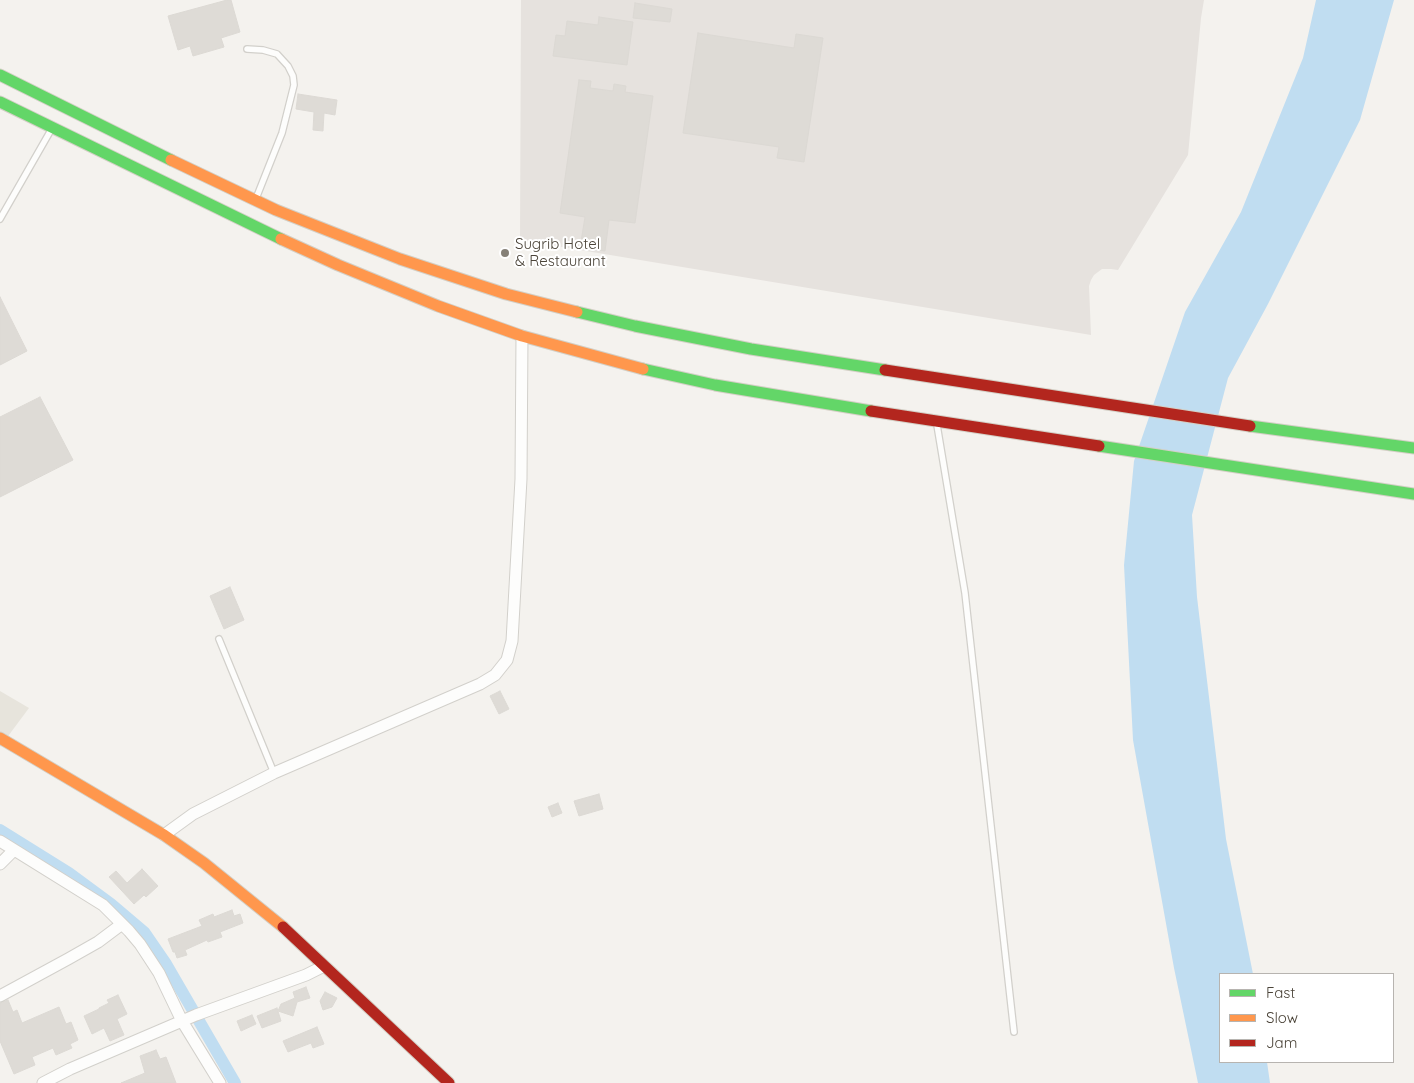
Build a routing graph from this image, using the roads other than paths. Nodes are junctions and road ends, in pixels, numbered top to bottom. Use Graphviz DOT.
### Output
graph roads {
  1 [pos="247,49"];
  2 [pos="0,75"];
  3 [pos="0,102"];
  4 [pos="52,128"];
  5 [pos="255,200"];
  6 [pos="0,219"];
  7 [pos="522,336"];
  8 [pos="936,422"];
  9 [pos="1414,448"];
  10 [pos="1414,494"];
  11 [pos="219,639"];
  12 [pos="0,738"];
  13 [pos="274,773"];
  14 [pos="164,836"];
  15 [pos="0,841"];
  16 [pos="14,850"];
  17 [pos="0,864"];
  18 [pos="122,924"];
  19 [pos="324,966"];
  20 [pos="0,996"];
  21 [pos="182,1022"];
  22 [pos="1014,1032"];
  23 [pos="43,1083"];
  24 [pos="220,1083"];
  25 [pos="450,1083"];
  1 -- 5 [label="lane"];
  2 -- 5 [label="main road"];
  3 -- 4 [label="main road"];
  4 -- 6 [label="lane"];
  4 -- 7 [label="main road"];
  5 -- 9 [label="main road"];
  7 -- 8 [label="main road"];
  7 -- 13 [label="street"];
  8 -- 10 [label="main road"];
  8 -- 22 [label="lane"];
  11 -- 13 [label="lane"];
  12 -- 14 [label="main road"];
  13 -- 14 [label="street"];
  14 -- 19 [label="main road"];
  15 -- 16 [label="street"];
  16 -- 17 [label="street"];
  16 -- 18 [label="street"];
  18 -- 20 [label="street"];
  18 -- 21 [label="street"];
  19 -- 21 [label="street"];
  19 -- 25 [label="main road"];
  21 -- 23 [label="street"];
  21 -- 24 [label="street"];
}
